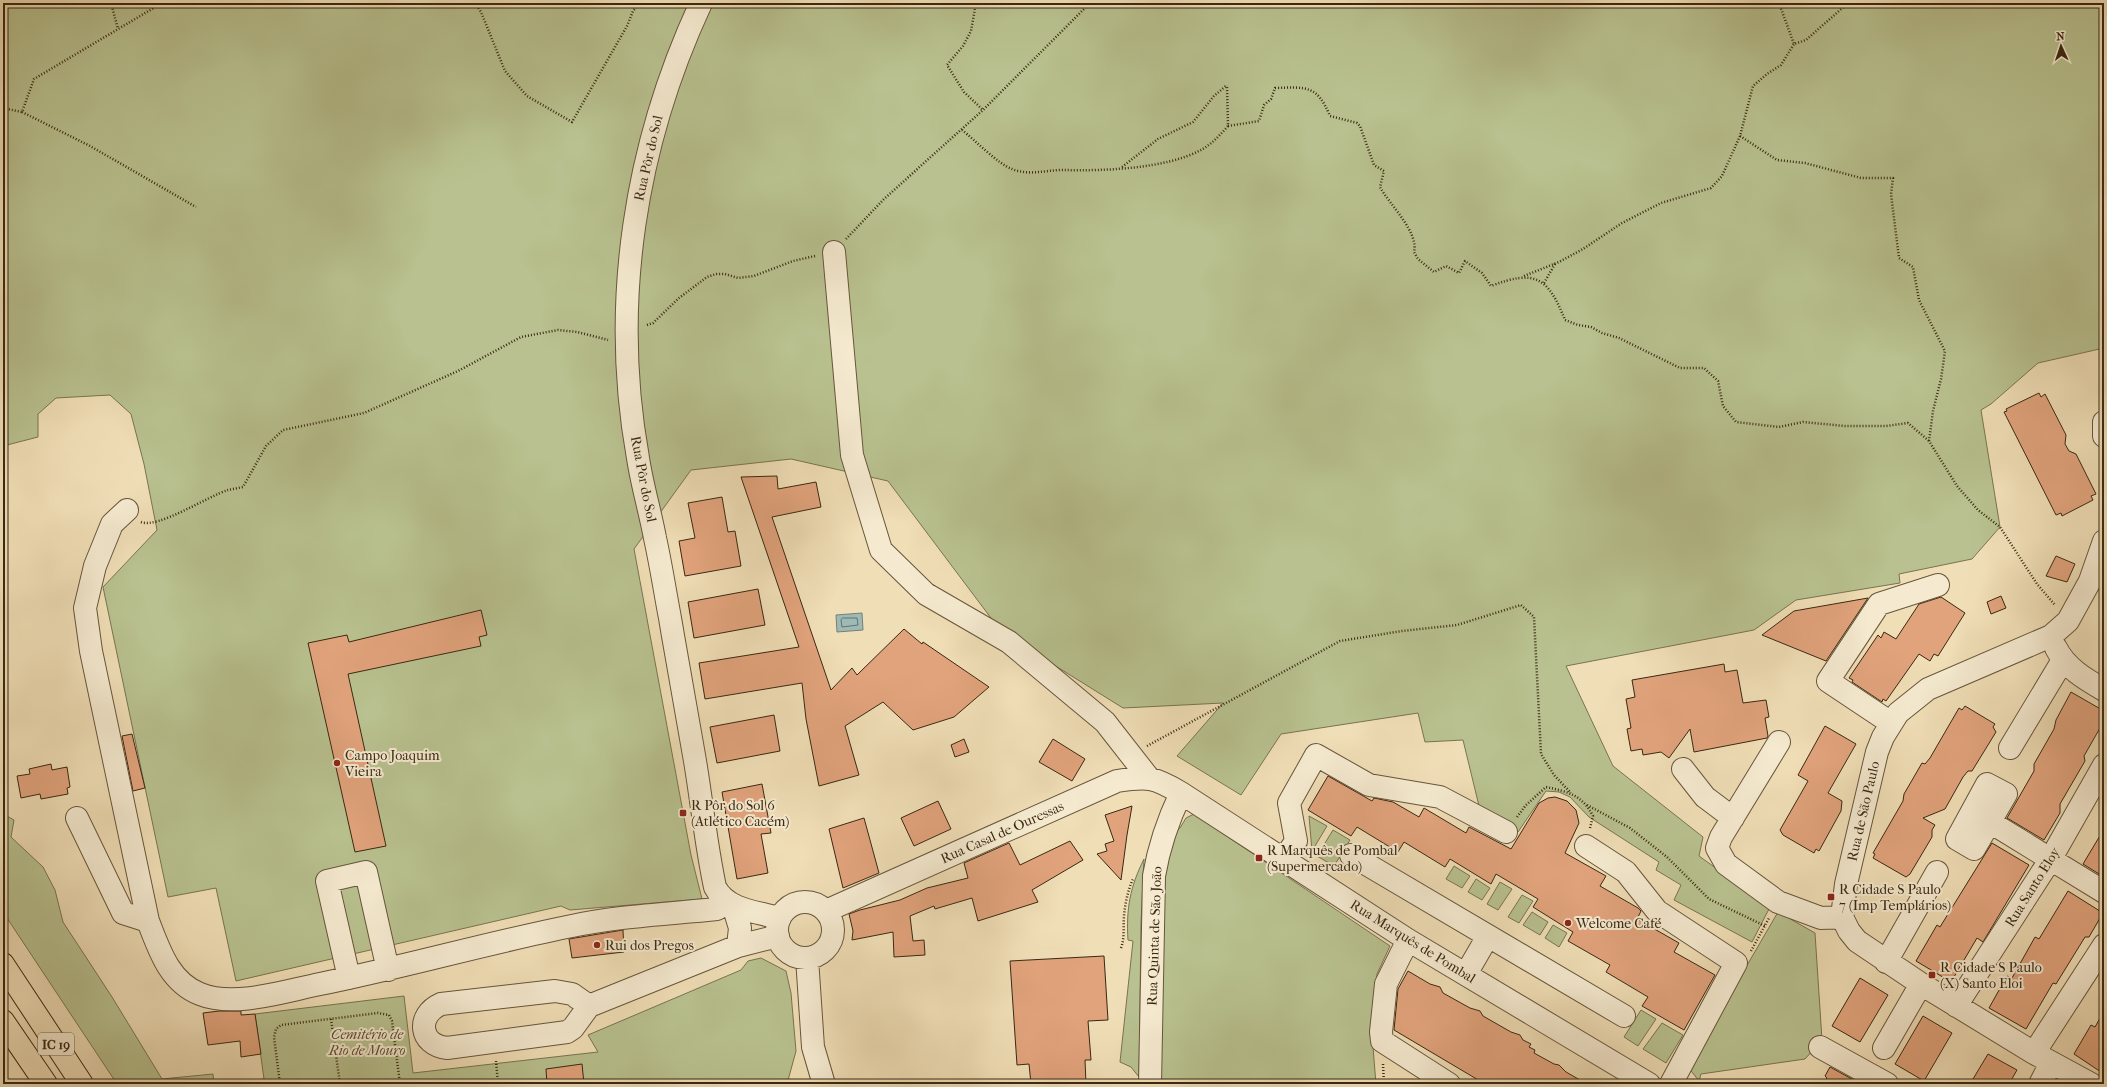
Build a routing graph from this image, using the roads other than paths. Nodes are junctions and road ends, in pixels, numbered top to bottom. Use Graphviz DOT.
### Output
graph roads {
  1 [pos="701,3"];
  2 [pos="834,252"];
  3 [pos="2104,422"];
  4 [pos="2104,436"];
  5 [pos="127,510"];
  6 [pos="2104,541"];
  7 [pos="1938,585"];
  8 [pos="2051,636"];
  9 [pos="2062,660"];
  10 [pos="2104,690"];
  11 [pos="1891,723"];
  12 [pos="1779,742"];
  13 [pos="2010,748"];
  14 [pos="2104,765"];
  15 [pos="1683,769"];
  16 [pos="1148,777"];
  17 [pos="1181,792"];
  18 [pos="77,818"];
  19 [pos="1733,818"];
  20 [pos="1990,822"];
  21 [pos="1506,832"];
  22 [pos="1586,846"];
  23 [pos="1351,854"];
  24 [pos="1284,859"];
  25 [pos="2050,860"];
  26 [pos="1937,872"];
  27 [pos="2104,892"];
  28 [pos="731,904"];
  29 [pos="826,911"];
  30 [pos="1842,917"];
  31 [pos="148,921"];
  32 [pos="779,927"];
  33 [pos="1488,936"];
  34 [pos="1408,940"];
  35 [pos="738,946"];
  36 [pos="2104,946"];
  37 [pos="807,958"];
  38 [pos="1886,962"];
  39 [pos="3,964"];
  40 [pos="388,970"];
  41 [pos="1466,974"];
  42 [pos="349,978"];
  43 [pos="1921,984"];
  44 [pos="589,1006"];
  45 [pos="1956,1006"];
  46 [pos="1624,1016"];
  47 [pos="3,1021"];
  48 [pos="1820,1047"];
  49 [pos="1884,1048"];
  50 [pos="2042,1058"];
  51 [pos="823,1081"];
  52 [pos="1883,1083"];
  53 [pos="46,1084"];
  54 [pos="82,1084"];
  55 [pos="1150,1084"];
  56 [pos="1449,1084"];
  57 [pos="1649,1084"];
  58 [pos="1671,1084"];
  59 [pos="2040,1084"];
  60 [pos="2091,1084"];
  1 -- 28 [label="street, Rua Pôr do Sol"];
  2 -- 16 [label="street"];
  3 -- 4 [label="street"];
  5 -- 31 [label="street"];
  6 -- 8 [label="street, Rua de São Paulo"];
  7 -- 11 [label="street"];
  8 -- 9 [label="street"];
  8 -- 11 [label="street, Rua de São Paulo"];
  9 -- 10 [label="street"];
  9 -- 13 [label="street"];
  11 -- 30 [label="street, Rua de São Paulo"];
  12 -- 19 [label="street"];
  14 -- 25 [label="street, Rua Santo Eloy"];
  15 -- 19 [label="street"];
  16 -- 17 [label="street, Rua Casal de Ouressas"];
  16 -- 29 [label="street, Rua Casal de Ouressas"];
  17 -- 24 [label="street, Rua Marquês de Pombal"];
  17 -- 55 [label="street, Rua Quinta de São João"];
  18 -- 31 [label="street"];
  19 -- 30 [label="street"];
  20 -- 25 [label="street"];
  21 -- 24 [label="street"];
  22 -- 58 [label="street"];
  23 -- 33 [label="street"];
  24 -- 34 [label="street, Rua Marquês de Pombal"];
  25 -- 27 [label="street"];
  25 -- 45 [label="street, Rua Santo Eloy"];
  26 -- 38 [label="street"];
  28 -- 32 [label="street"];
  28 -- 35 [label="street"];
  28 -- 40 [label="street"];
  29 -- 32 [label="street"];
  29 -- 37 [label="street"];
  30 -- 38 [label="street"];
  31 -- 42 [label="street"];
  32 -- 35 [label="street"];
  32 -- 37 [label="street"];
  33 -- 41 [label="street"];
  33 -- 46 [label="street"];
  34 -- 41 [label="street, Rua Marquês de Pombal"];
  34 -- 56 [label="street"];
  35 -- 44 [label="street"];
  36 -- 50 [label="street"];
  37 -- 51 [label="street"];
  38 -- 43 [label="street"];
  39 -- 54 [label="highway, IC 19"];
  40 -- 42 [label="street"];
  40 -- 42 [label="street"];
  41 -- 57 [label="street, Rua Marquês de Pombal"];
  43 -- 45 [label="street"];
  43 -- 49 [label="street"];
  44 -- 44 [label="street"];
  45 -- 50 [label="street"];
  47 -- 53 [label="highway, IC 19"];
  48 -- 52 [label="street"];
  50 -- 59 [label="street"];
  50 -- 60 [label="street"];
}
